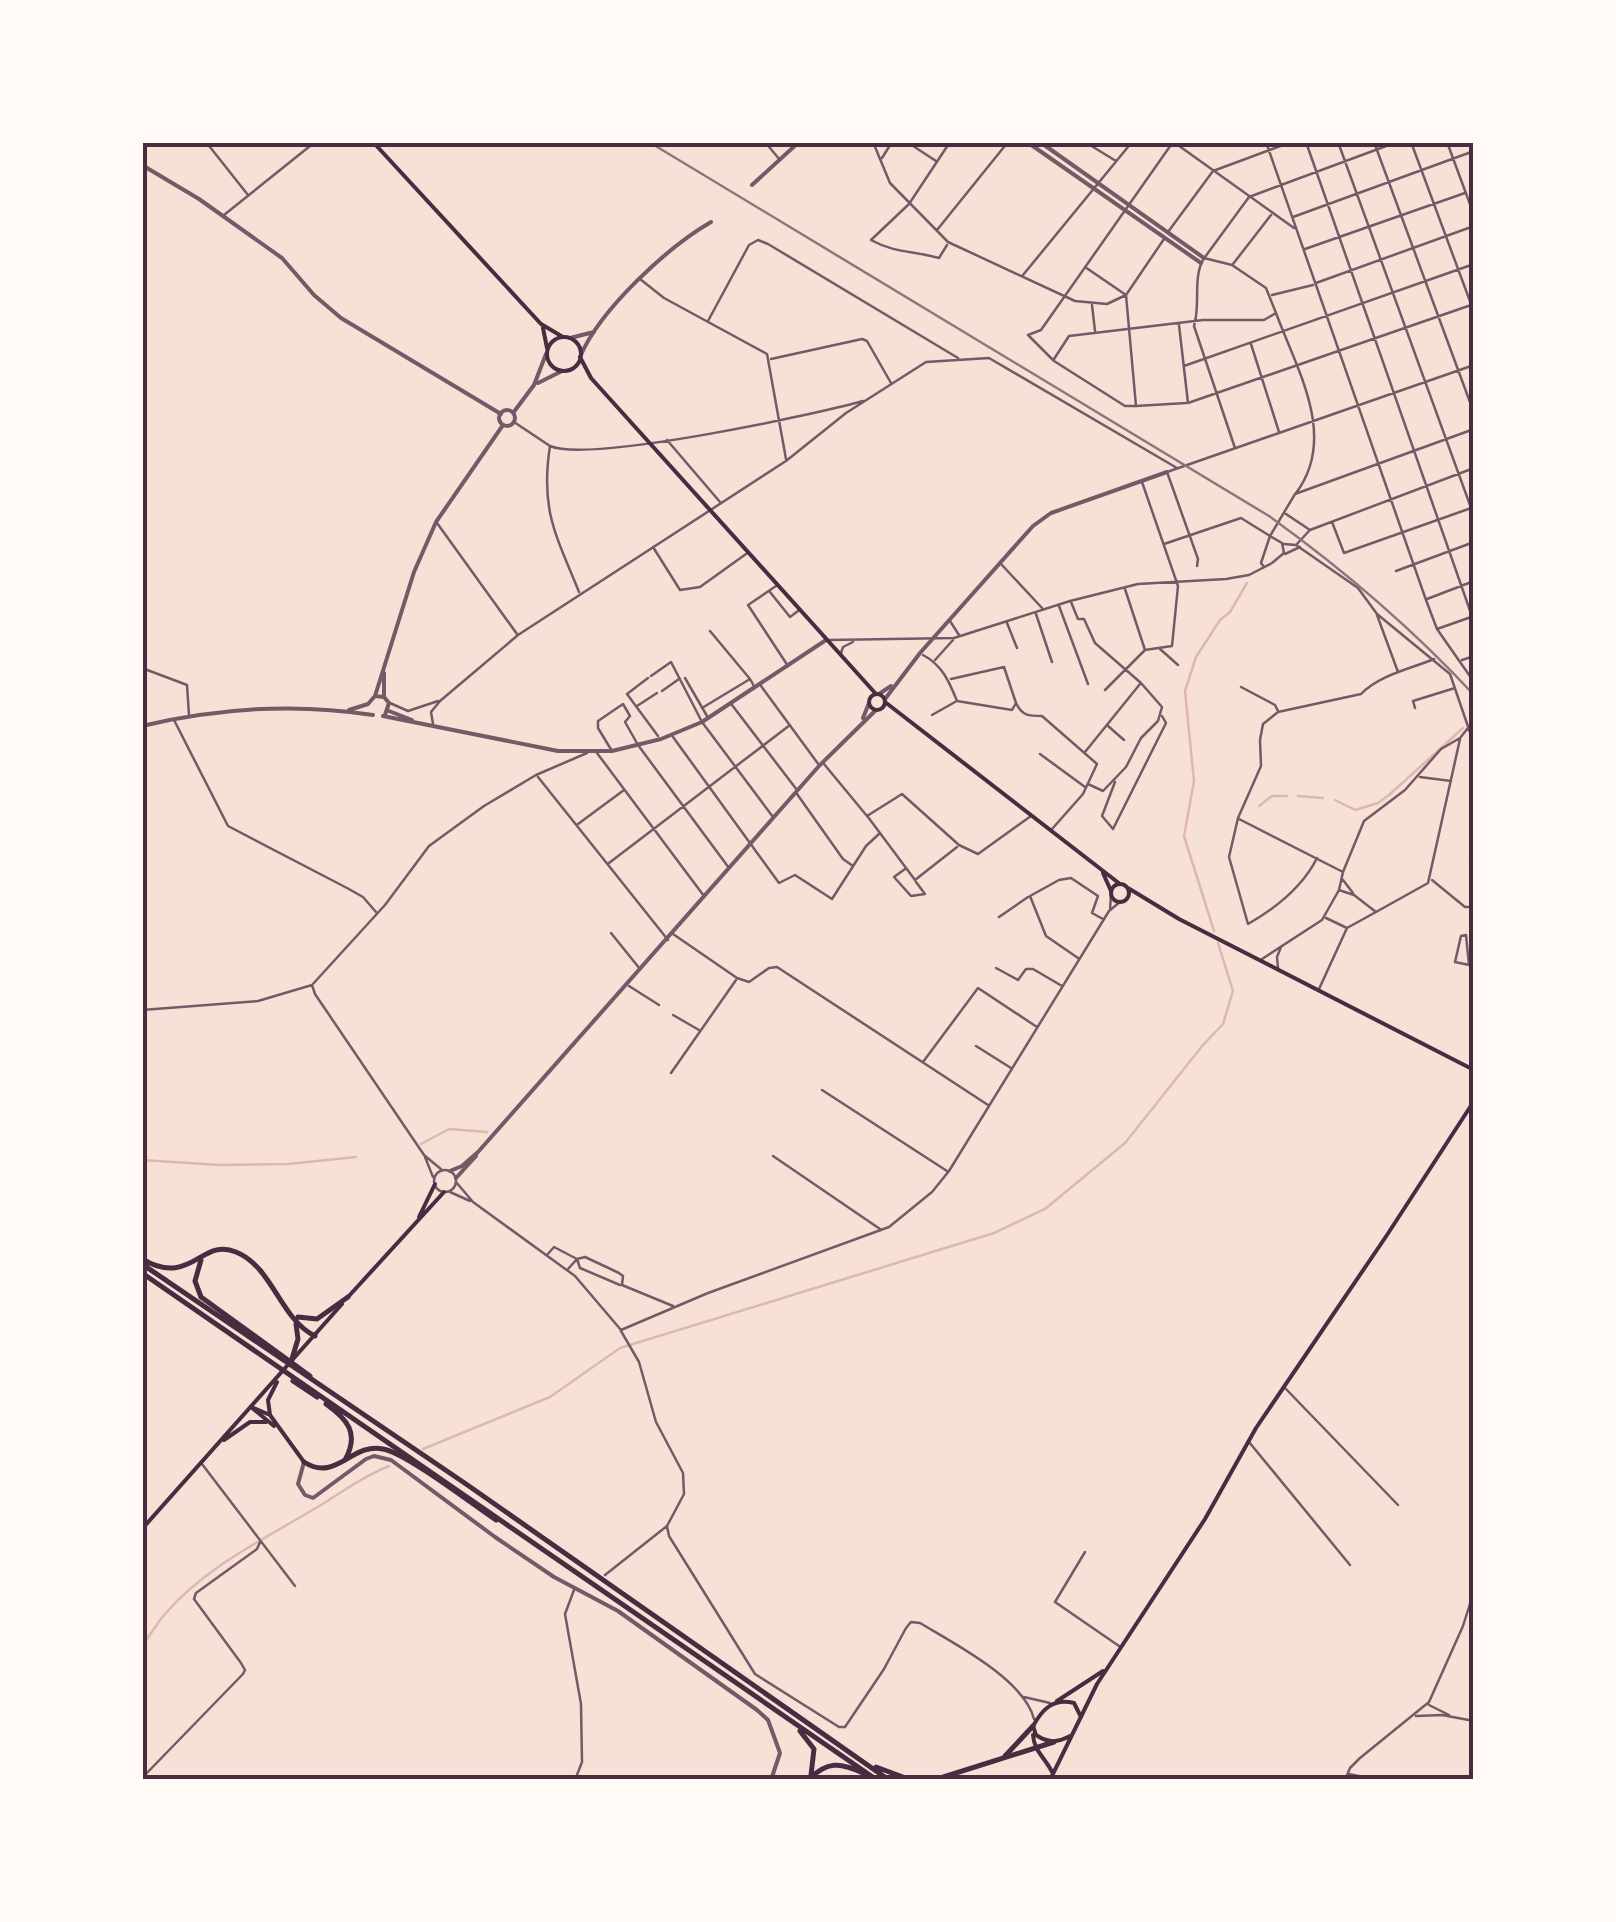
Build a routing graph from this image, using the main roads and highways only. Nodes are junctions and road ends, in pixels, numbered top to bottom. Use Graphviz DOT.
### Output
graph roads {
  1 [pos="373,142"];
  2 [pos="541,324"];
  3 [pos="566,337"];
  4 [pos="547,351"];
  5 [pos="580,357"];
  6 [pos="573,368"];
  7 [pos="591,378"];
  8 [pos="864,682"];
  9 [pos="878,694"];
  10 [pos="885,701"];
  11 [pos="869,702"];
  12 [pos="877,710"];
  13 [pos="898,714"];
  14 [pos="1098,866"];
  15 [pos="1120,884"];
  16 [pos="1128,888"];
  17 [pos="1111,892"];
  18 [pos="1123,901"];
  19 [pos="1151,904"];
  20 [pos="1474,1068"];
  21 [pos="1474,1101"];
  22 [pos="434,1182"];
  23 [pos="447,1192"];
  24 [pos="417,1221"];
  25 [pos="202,1258"];
  26 [pos="142,1262"];
  27 [pos="142,1272"];
  28 [pos="348,1297"];
  29 [pos="296,1319"];
  30 [pos="315,1336"];
  31 [pos="275,1360"];
  32 [pos="291,1364"];
  33 [pos="296,1374"];
  34 [pos="278,1378"];
  35 [pos="251,1407"];
  36 [pos="270,1414"];
  37 [pos="266,1422"];
  38 [pos="276,1428"];
  39 [pos="220,1442"];
  40 [pos="304,1462"];
  41 [pos="344,1462"];
  42 [pos="142,1529"];
  43 [pos="516,1530"];
  44 [pos="1107,1668"];
  45 [pos="1054,1703"];
  46 [pos="1081,1716"];
  47 [pos="787,1719"];
  48 [pos="1034,1726"];
  49 [pos="1072,1734"];
  50 [pos="1054,1742"];
  51 [pos="1035,1748"];
  52 [pos="1002,1758"];
  53 [pos="864,1762"];
  54 [pos="957,1774"];
  55 [pos="1051,1776"];
  56 [pos="810,1778"];
  57 [pos="877,1779"];
  58 [pos="889,1780"];
  59 [pos="911,1780"];
  60 [pos="934,1780"];
  61 [pos="948,1780"];
  1 -- 2 [label="main road"];
  2 -- 3 [label="main road"];
  2 -- 4 [label="main road"];
  3 -- 4 [label="main road"];
  3 -- 5 [label="main road"];
  4 -- 6 [label="main road"];
  5 -- 6 [label="main road"];
  5 -- 7 [label="main road"];
  6 -- 7 [label="main road"];
  7 -- 8 [label="main road"];
  8 -- 9 [label="main road"];
  8 -- 11 [label="main road"];
  9 -- 10 [label="main road"];
  9 -- 11 [label="main road"];
  10 -- 12 [label="main road"];
  10 -- 13 [label="main road"];
  11 -- 12 [label="main road"];
  12 -- 13 [label="main road"];
  13 -- 14 [label="main road"];
  14 -- 15 [label="main road"];
  14 -- 17 [label="main road"];
  15 -- 16 [label="main road"];
  15 -- 17 [label="main road"];
  16 -- 18 [label="main road"];
  16 -- 19 [label="main road"];
  17 -- 18 [label="main road"];
  18 -- 19 [label="main road"];
  19 -- 20 [label="main road"];
  21 -- 44 [label="main road"];
  22 -- 24 [label="main road"];
  23 -- 24 [label="main road"];
  24 -- 28 [label="main road"];
  25 -- 26 [label="highway"];
  25 -- 29 [label="highway"];
  25 -- 31 [label="highway"];
  26 -- 31 [label="highway"];
  27 -- 31 [label="highway"];
  28 -- 29 [label="highway"];
  28 -- 30 [label="main road"];
  29 -- 30 [label="highway"];
  29 -- 32 [label="highway"];
  30 -- 32 [label="main road"];
  31 -- 33 [label="highway"];
  31 -- 33 [label="highway"];
  32 -- 34 [label="main road"];
  33 -- 41 [label="highway"];
  33 -- 43 [label="highway"];
  33 -- 53 [label="highway"];
  34 -- 35 [label="main road"];
  34 -- 36 [label="main road"];
  35 -- 36 [label="main road"];
  35 -- 37 [label="main road"];
  35 -- 39 [label="main road"];
  36 -- 38 [label="main road"];
  37 -- 38 [label="main road"];
  37 -- 39 [label="main road"];
  38 -- 40 [label="main road"];
  39 -- 42 [label="main road"];
  40 -- 41 [label="highway"];
  41 -- 43 [label="highway"];
  43 -- 47 [label="highway"];
  44 -- 45 [label="main road"];
  44 -- 46 [label="main road"];
  45 -- 46 [label="main road"];
  45 -- 48 [label="main road"];
  46 -- 49 [label="main road"];
  47 -- 56 [label="highway"];
  47 -- 57 [label="highway"];
  48 -- 50 [label="main road"];
  48 -- 51 [label="main road"];
  48 -- 52 [label="highway"];
  49 -- 50 [label="main road"];
  49 -- 55 [label="main road"];
  50 -- 51 [label="highway"];
  51 -- 52 [label="highway"];
  51 -- 55 [label="main road"];
  52 -- 54 [label="highway"];
  53 -- 58 [label="highway"];
  53 -- 59 [label="highway"];
  54 -- 60 [label="highway"];
  54 -- 61 [label="highway"];
  56 -- 57 [label="highway"];
}
